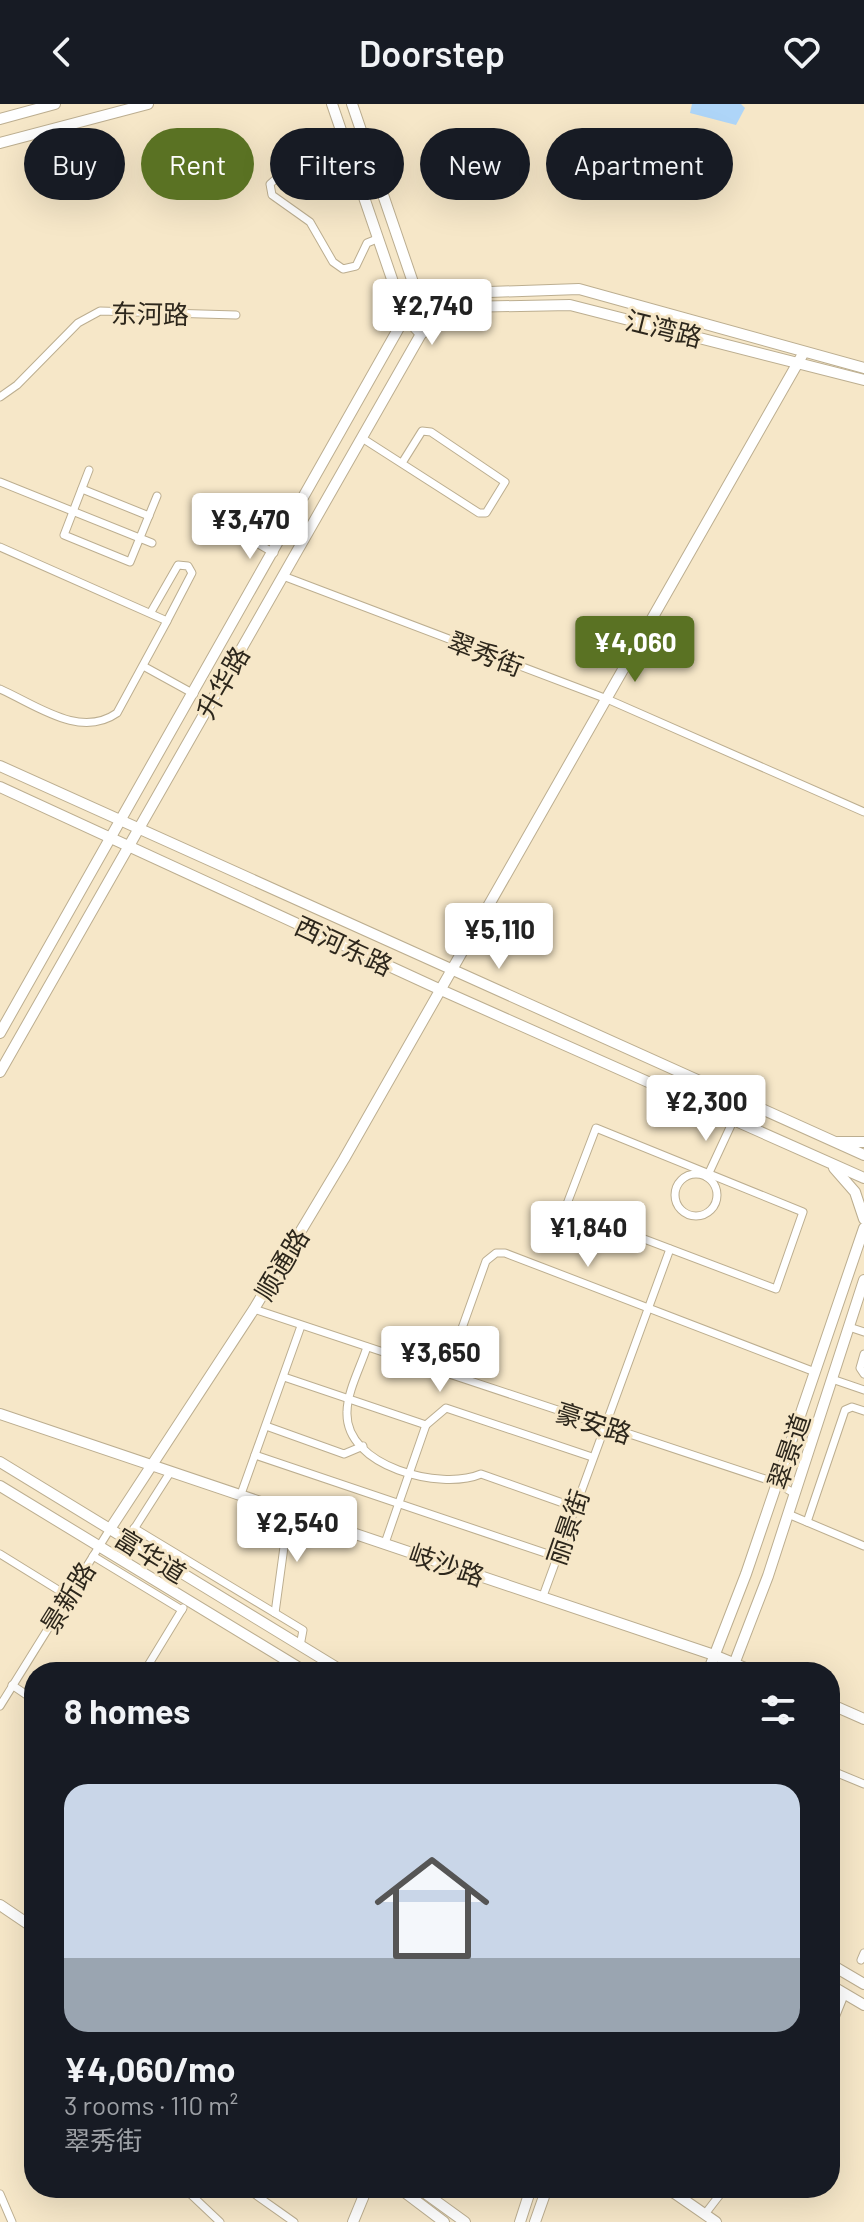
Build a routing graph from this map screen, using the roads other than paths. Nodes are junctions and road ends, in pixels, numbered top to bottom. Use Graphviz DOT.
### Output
graph roads {
  1 [pos="55,104"];
  2 [pos="148,104"];
  3 [pos="332,104"];
  4 [pos="352,104"];
  5 [pos="0,119"];
  6 [pos="339,128"];
  7 [pos="361,128"];
  8 [pos="0,143"];
  9 [pos="279,200"];
  10 [pos="363,200"];
  11 [pos="385,200"];
  12 [pos="395,230"];
  13 [pos="377,239"];
  14 [pos="419,300"];
  15 [pos="460,307"];
  16 [pos="236,315"];
  17 [pos="405,317"];
  18 [pos="421,334"];
  19 [pos="801,357"];
  20 [pos="864,368"];
  21 [pos="864,380"];
  22 [pos="0,397"];
  23 [pos="362,438"];
  24 [pos="402,463"];
  25 [pos="89,470"];
  26 [pos="0,482"];
  27 [pos="82,489"];
  28 [pos="157,496"];
  29 [pos="73,511"];
  30 [pos="149,516"];
  31 [pos="222,523"];
  32 [pos="140,538"];
  33 [pos="152,543"];
  34 [pos="0,547"];
  35 [pos="274,553"];
  36 [pos="283,576"];
  37 [pos="151,612"];
  38 [pos="167,621"];
  39 [pos="145,667"];
  40 [pos="0,689"];
  41 [pos="194,694"];
  42 [pos="607,699"];
  43 [pos="0,766"];
  44 [pos="0,787"];
  45 [pos="864,812"];
  46 [pos="120,820"];
  47 [pos="139,828"];
  48 [pos="110,837"];
  49 [pos="130,846"];
  50 [pos="453,968"];
  51 [pos="441,990"];
  52 [pos="0,1033"];
  53 [pos="1,1066"];
  54 [pos="733,1121"];
  55 [pos="835,1142"];
  56 [pos="864,1142"];
  57 [pos="864,1155"];
  58 [pos="830,1163"];
  59 [pos="708,1176"];
  60 [pos="864,1178"];
  61 [pos="864,1219"];
  62 [pos="864,1228"];
  63 [pos="670,1249"];
  64 [pos="864,1280"];
  65 [pos="254,1309"];
  66 [pos="646,1309"];
  67 [pos="301,1326"];
  68 [pos="849,1327"];
  69 [pos="864,1332"];
  70 [pos="367,1347"];
  71 [pos="864,1354"];
  72 [pos="815,1372"];
  73 [pos="446,1373"];
  74 [pos="864,1374"];
  75 [pos="284,1377"];
  76 [pos="832,1379"];
  77 [pos="864,1390"];
  78 [pos="350,1399"];
  79 [pos="864,1411"];
  80 [pos="0,1414"];
  81 [pos="426,1425"];
  82 [pos="603,1425"];
  83 [pos="266,1426"];
  84 [pos="363,1446"];
  85 [pos="255,1455"];
  86 [pos="592,1457"];
  87 [pos="0,1462"];
  88 [pos="152,1464"];
  89 [pos="171,1471"];
  90 [pos="409,1475"];
  91 [pos="777,1483"];
  92 [pos="0,1486"];
  93 [pos="241,1494"];
  94 [pos="795,1494"];
  95 [pos="399,1503"];
  96 [pos="574,1507"];
  97 [pos="289,1510"];
  98 [pos="788,1514"];
  99 [pos="807,1522"];
  100 [pos="134,1528"];
  101 [pos="110,1529"];
  102 [pos="127,1540"];
  103 [pos="385,1543"];
  104 [pos="100,1546"];
  105 [pos="864,1546"];
  106 [pos="0,1554"];
  107 [pos="93,1556"];
  108 [pos="557,1557"];
  109 [pos="68,1596"];
  110 [pos="543,1596"];
  111 [pos="188,1600"];
  112 [pos="182,1610"];
  113 [pos="275,1613"];
  114 [pos="300,1646"];
  115 [pos="714,1655"];
  116 [pos="26,1662"];
  117 [pos="150,1662"];
  118 [pos="290,1662"];
  119 [pos="327,1662"];
  120 [pos="712,1662"];
  121 [pos="724,1662"];
  122 [pos="735,1662"];
  123 [pos="24,1666"];
  124 [pos="12,1685"];
  125 [pos="24,1693"];
  126 [pos="0,1706"];
  127 [pos="840,1708"];
  128 [pos="864,1719"];
  129 [pos="840,1774"];
  130 [pos="864,1784"];
  131 [pos="0,1905"];
  132 [pos="24,1921"];
  133 [pos="840,1970"];
  134 [pos="864,1984"];
  135 [pos="840,1990"];
  136 [pos="845,1993"];
  137 [pos="840,2005"];
  138 [pos="864,2005"];
  139 [pos="0,2194"];
  140 [pos="194,2198"];
  141 [pos="260,2198"];
  142 [pos="362,2198"];
  143 [pos="365,2198"];
  144 [pos="412,2198"];
  145 [pos="432,2198"];
  146 [pos="528,2198"];
  147 [pos="544,2198"];
  148 [pos="682,2198"];
  149 [pos="718,2198"];
  150 [pos="361,2201"];
  151 [pos="524,2209"];
  152 [pos="705,2214"];
  153 [pos="537,2220"];
  154 [pos="217,2221"];
  155 [pos="12,2222"];
  156 [pos="294,2222"];
  157 [pos="353,2222"];
  158 [pos="444,2222"];
  159 [pos="465,2222"];
  160 [pos="513,2222"];
  161 [pos="520,2222"];
  162 [pos="716,2222"];
  1 -- 5 [label="street"];
  2 -- 8 [label="street"];
  3 -- 6 [label="street"];
  4 -- 7 [label="street"];
  9 -- 13 [label="street"];
  10 -- 13 [label="street"];
  11 -- 12 [label="street"];
  12 -- 13 [label="street"];
  12 -- 14 [label="street"];
  13 -- 17 [label="street"];
  14 -- 17 [label="street, 升华路"];
  14 -- 18 [label="street"];
  14 -- 19 [label="street, 江湾路"];
  15 -- 18 [label="street, 升华路"];
  15 -- 19 [label="street, 江湾路"];
  16 -- 22 [label="street, 东河路"];
  17 -- 18 [label="street"];
  17 -- 35 [label="street, 升华路"];
  18 -- 23 [label="street, 升华路"];
  19 -- 20 [label="street, 江湾路"];
  19 -- 21 [label="street, 江湾路"];
  19 -- 42 [label="street, 顺通路"];
  23 -- 24 [label="street"];
  23 -- 36 [label="street, 升华路"];
  24 -- 24 [label="street"];
  25 -- 27 [label="street"];
  26 -- 29 [label="street"];
  27 -- 29 [label="street"];
  27 -- 30 [label="street"];
  28 -- 30 [label="street"];
  29 -- 32 [label="street"];
  29 -- 32 [label="street"];
  30 -- 32 [label="street"];
  31 -- 35 [label="street"];
  32 -- 33 [label="street"];
  34 -- 37 [label="street"];
  35 -- 41 [label="street, 升华路"];
  36 -- 42 [label="street, 翠秀街"];
  36 -- 47 [label="street, 升华路"];
  37 -- 38 [label="street"];
  37 -- 38 [label="street"];
  38 -- 39 [label="street"];
  39 -- 40 [label="street"];
  39 -- 41 [label="street"];
  41 -- 46 [label="street, 升华路"];
  42 -- 45 [label="street, 翠秀街"];
  42 -- 50 [label="street, 顺通路"];
  43 -- 46 [label="street, 西河东路"];
  44 -- 48 [label="street, 西河东路"];
  46 -- 47 [label="street, 西河东路"];
  46 -- 48 [label="street, 升华路"];
  47 -- 49 [label="street, 升华路"];
  47 -- 50 [label="street, 西河东路"];
  48 -- 49 [label="street, 西河东路"];
  48 -- 52 [label="street, 升华路"];
  49 -- 51 [label="street, 西河东路"];
  49 -- 53 [label="street, 升华路"];
  50 -- 51 [label="street, 顺通路"];
  50 -- 55 [label="street, 西河东路"];
  51 -- 54 [label="street, 西河东路"];
  51 -- 65 [label="street, 顺通路"];
  54 -- 58 [label="street, 西河东路"];
  54 -- 59 [label="street"];
  55 -- 56 [label="street"];
  55 -- 57 [label="street, 西河东路"];
  58 -- 60 [label="street, 西河东路"];
  58 -- 61 [label="street"];
  59 -- 59 [label="street"];
  59 -- 63 [label="street"];
  59 -- 63 [label="street"];
  62 -- 72 [label="street, 翠景道"];
  63 -- 66 [label="street, 丽景街"];
  64 -- 68 [label="street, 翠景道"];
  65 -- 67 [label="street, 豪安路"];
  65 -- 88 [label="street, 顺通路"];
  66 -- 72 [label="street"];
  66 -- 73 [label="street"];
  66 -- 82 [label="street, 丽景街"];
  67 -- 70 [label="street, 豪安路"];
  67 -- 75 [label="street"];
  68 -- 69 [label="street"];
  68 -- 76 [label="street, 翠景道"];
  70 -- 73 [label="street, 豪安路"];
  70 -- 78 [label="street"];
  71 -- 74 [label="street"];
  72 -- 91 [label="street, 翠景道"];
  73 -- 82 [label="street, 豪安路"];
  75 -- 78 [label="street"];
  75 -- 83 [label="street"];
  76 -- 77 [label="street"];
  76 -- 94 [label="street, 翠景道"];
  78 -- 81 [label="street"];
  78 -- 84 [label="street"];
  79 -- 99 [label="street"];
  80 -- 88 [label="street, 岐沙路"];
  81 -- 86 [label="street, 丽景街"];
  81 -- 90 [label="street"];
  82 -- 86 [label="street, 丽景街"];
  82 -- 91 [label="street, 豪安路"];
  83 -- 84 [label="street"];
  83 -- 85 [label="street"];
  84 -- 90 [label="street"];
  85 -- 93 [label="street"];
  85 -- 95 [label="street"];
  86 -- 96 [label="street, 丽景街"];
  87 -- 101 [label="street, 富华道"];
  88 -- 89 [label="street, 岐沙路"];
  88 -- 101 [label="street, 顺通路"];
  89 -- 93 [label="street, 岐沙路"];
  89 -- 100 [label="street"];
  90 -- 95 [label="street"];
  90 -- 96 [label="street"];
  91 -- 94 [label="street, 豪安路"];
  91 -- 115 [label="street, 翠景道"];
  92 -- 104 [label="street, 富华道"];
  93 -- 97 [label="street, 岐沙路"];
  94 -- 98 [label="street, 翠景道"];
  95 -- 103 [label="street"];
  95 -- 108 [label="street"];
  96 -- 108 [label="street, 丽景街"];
  97 -- 103 [label="street, 岐沙路"];
  97 -- 113 [label="street"];
  98 -- 99 [label="street"];
  98 -- 122 [label="street, 翠景道"];
  99 -- 105 [label="street"];
  100 -- 102 [label="street"];
  100 -- 113 [label="street"];
  101 -- 102 [label="street, 富华道"];
  101 -- 104 [label="street, 景新路"];
  102 -- 114 [label="street, 富华道"];
  103 -- 110 [label="street, 岐沙路"];
  104 -- 107 [label="street, 景新路"];
  104 -- 111 [label="street, 富华道"];
  106 -- 109 [label="street"];
  107 -- 109 [label="street, 景新路"];
  107 -- 112 [label="street"];
  108 -- 110 [label="street, 丽景街"];
  109 -- 116 [label="street, 景新路"];
  110 -- 115 [label="street, 岐沙路"];
  111 -- 112 [label="street"];
  111 -- 118 [label="street, 富华道"];
  112 -- 117 [label="street"];
  113 -- 114 [label="street"];
  114 -- 119 [label="street, 富华道"];
  115 -- 120 [label="street, 翠景道"];
  115 -- 121 [label="street, 岐沙路"];
  123 -- 124 [label="street, 景新路"];
  124 -- 125 [label="street"];
  124 -- 126 [label="street, 景新路"];
  127 -- 128 [label="street"];
  129 -- 130 [label="street"];
  131 -- 132 [label="street"];
  133 -- 134 [label="street"];
  135 -- 136 [label="street"];
  136 -- 137 [label="street"];
  136 -- 138 [label="street"];
  139 -- 155 [label="street"];
  140 -- 154 [label="street"];
  141 -- 156 [label="street"];
  142 -- 150 [label="street"];
  143 -- 150 [label="street"];
  144 -- 158 [label="street"];
  145 -- 159 [label="street"];
  146 -- 151 [label="street"];
  147 -- 153 [label="street"];
  148 -- 152 [label="street"];
  149 -- 152 [label="street"];
  150 -- 157 [label="street"];
  151 -- 160 [label="street"];
  151 -- 161 [label="street"];
  152 -- 162 [label="street"];
}
